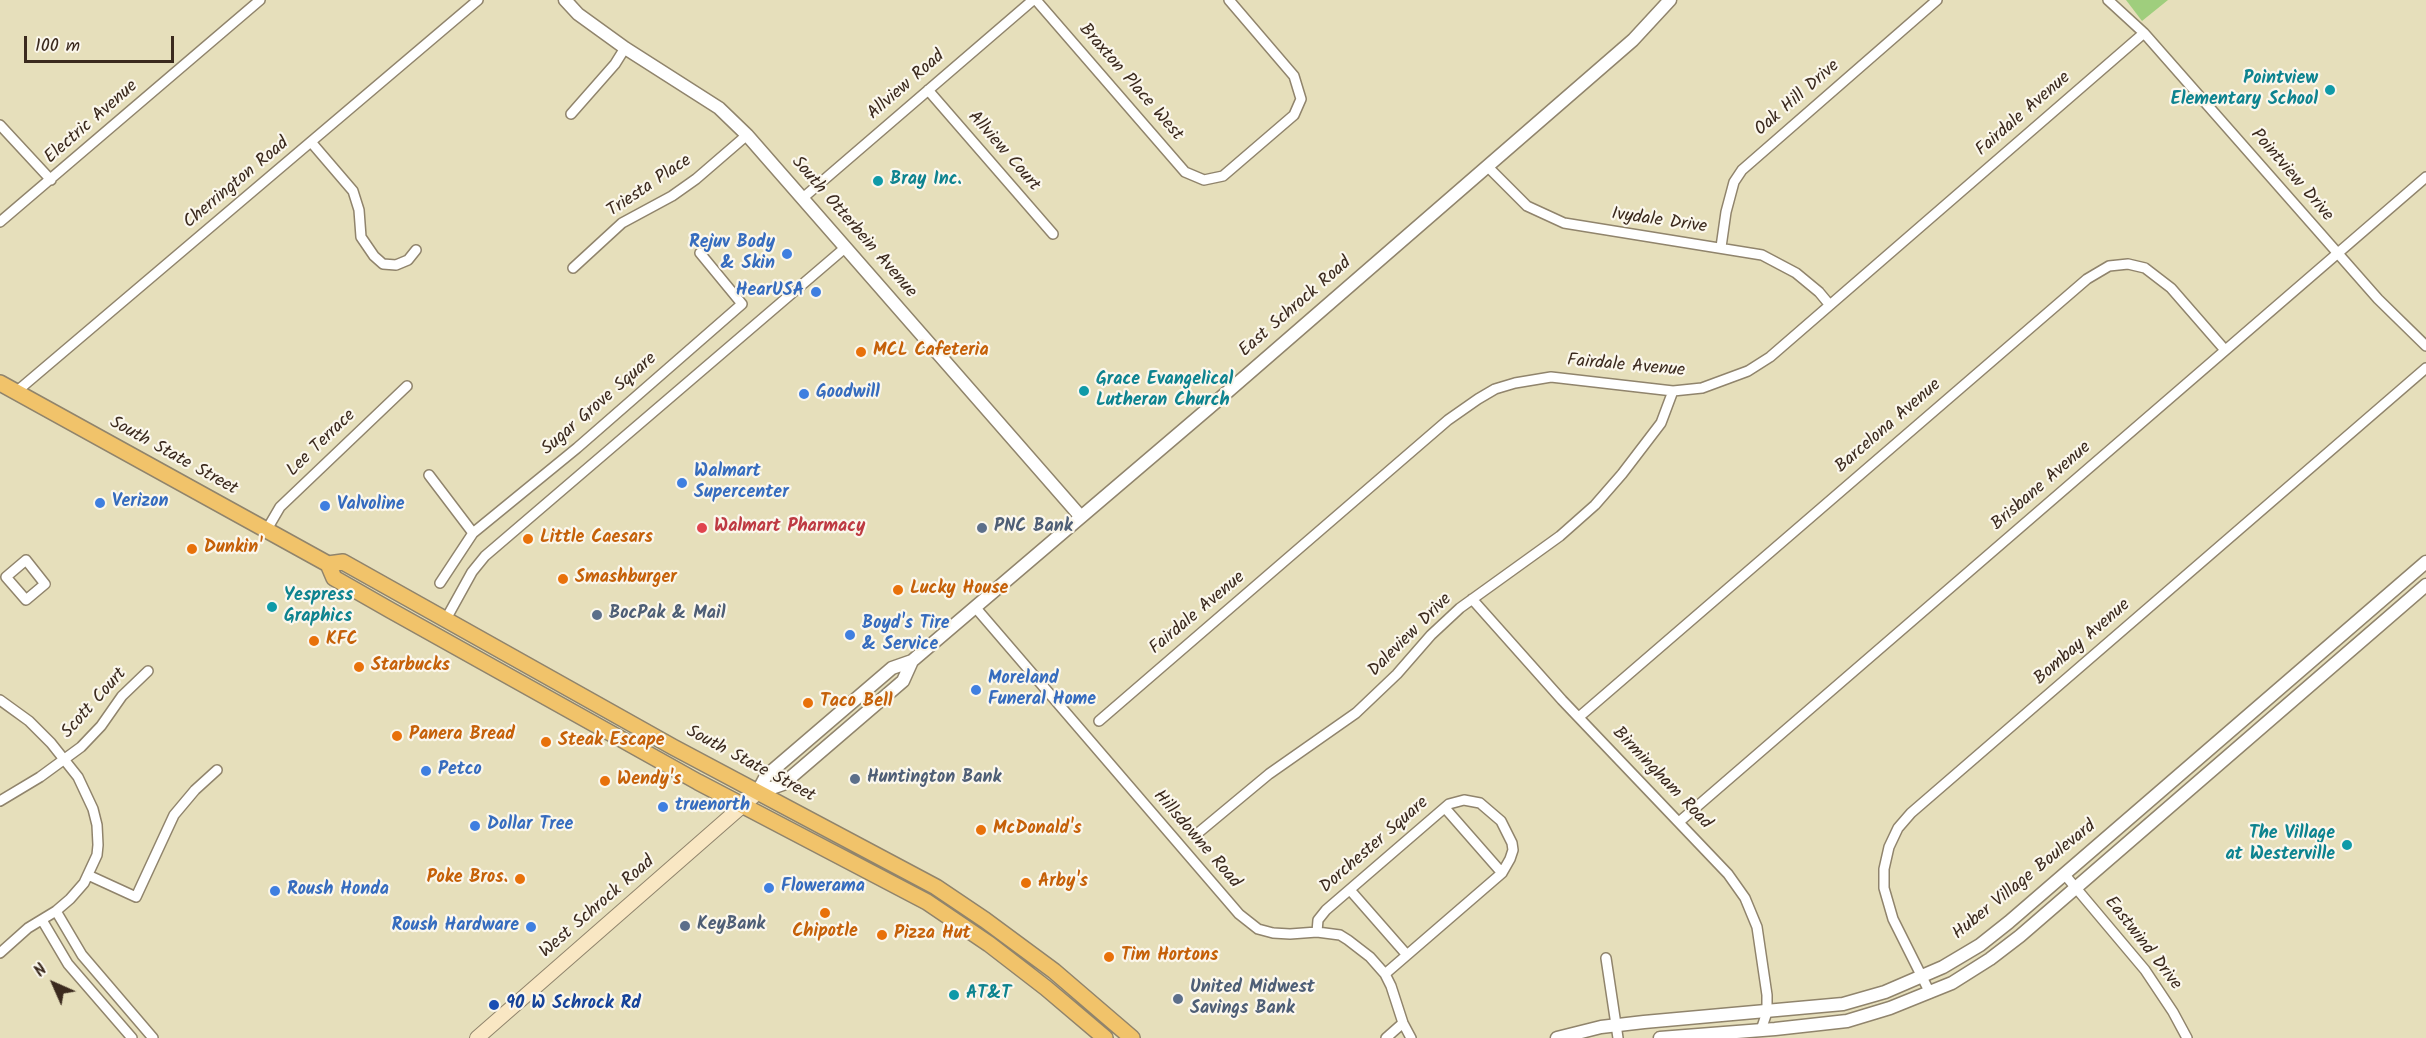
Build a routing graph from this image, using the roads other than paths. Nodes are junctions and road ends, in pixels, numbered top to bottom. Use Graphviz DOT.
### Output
graph roads {
  1 [pos="260,0"];
  2 [pos="478,0"];
  3 [pos="565,0"];
  4 [pos="1035,0"];
  5 [pos="1229,0"];
  6 [pos="1670,0"];
  7 [pos="1937,0"];
  8 [pos="2108,0"];
  9 [pos="2144,33"];
  10 [pos="625,48"];
  11 [pos="928,90"];
  12 [pos="571,114"];
  13 [pos="0,124"];
  14 [pos="747,135"];
  15 [pos="311,142"];
  16 [pos="1487,166"];
  17 [pos="2426,177"];
  18 [pos="51,180"];
  19 [pos="804,197"];
  20 [pos="0,222"];
  21 [pos="1053,234"];
  22 [pos="846,247"];
  23 [pos="1721,247"];
  24 [pos="416,250"];
  25 [pos="2337,253"];
  26 [pos="700,254"];
  27 [pos="573,268"];
  28 [pos="1829,304"];
  29 [pos="2426,346"];
  30 [pos="2225,350"];
  31 [pos="2426,368"];
  32 [pos="0,383"];
  33 [pos="407,386"];
  34 [pos="1673,391"];
  35 [pos="16,392"];
  36 [pos="429,475"];
  37 [pos="1081,518"];
  38 [pos="266,531"];
  39 [pos="473,533"];
  40 [pos="2426,562"];
  41 [pos="331,571"];
  42 [pos="440,583"];
  43 [pos="2426,585"];
  44 [pos="360,592"];
  45 [pos="1472,599"];
  46 [pos="975,607"];
  47 [pos="446,619"];
  48 [pos="437,635"];
  49 [pos="148,671"];
  50 [pos="552,678"];
  51 [pos="0,700"];
  52 [pos="1579,717"];
  53 [pos="1099,721"];
  54 [pos="617,736"];
  55 [pos="66,759"];
  56 [pos="217,770"];
  57 [pos="757,792"];
  58 [pos="0,801"];
  59 [pos="743,805"];
  60 [pos="1445,808"];
  61 [pos="1679,822"];
  62 [pos="1198,833"];
  63 [pos="864,868"];
  64 [pos="1502,873"];
  65 [pos="88,875"];
  66 [pos="2065,875"];
  67 [pos="2076,888"];
  68 [pos="1350,890"];
  69 [pos="966,906"];
  70 [pos="56,911"];
  71 [pos="42,920"];
  72 [pos="954,921"];
  73 [pos="1317,932"];
  74 [pos="0,953"];
  75 [pos="1407,954"];
  76 [pos="1606,958"];
  77 [pos="1385,974"];
  78 [pos="1923,977"];
  79 [pos="1930,993"];
  80 [pos="1066,1004"];
  81 [pos="1094,1004"];
  82 [pos="1767,1012"];
  83 [pos="1403,1023"];
  84 [pos="1775,1029"];
  85 [pos="1761,1030"];
  86 [pos="1618,1032"];
  87 [pos="1126,1033"];
  88 [pos="132,1038"];
  89 [pos="153,1038"];
  90 [pos="477,1038"];
  91 [pos="1105,1038"];
  92 [pos="1386,1038"];
  93 [pos="1411,1038"];
  94 [pos="1557,1038"];
  95 [pos="1660,1038"];
  96 [pos="2187,1038"];
  1 -- 18 [label="street, Electric Avenue"];
  2 -- 15 [label="street, Cherrington Road"];
  3 -- 10 [label="street, South Otterbein Avenue"];
  4 -- 5 [label="street, Braxton Place West"];
  4 -- 11 [label="street, Allview Road"];
  6 -- 16 [label="street, East Schrock Road"];
  7 -- 23 [label="street, Oak Hill Drive"];
  8 -- 9 [label="street, Pointview Drive"];
  9 -- 25 [label="street, Pointview Drive"];
  9 -- 28 [label="street, Fairdale Avenue"];
  10 -- 12 [label="street"];
  10 -- 14 [label="street, South Otterbein Avenue"];
  11 -- 19 [label="street, Allview Road"];
  11 -- 21 [label="street, Allview Court"];
  13 -- 18 [label="street"];
  14 -- 19 [label="street, South Otterbein Avenue"];
  14 -- 27 [label="street, Triesta Place"];
  15 -- 24 [label="street"];
  15 -- 35 [label="street, Cherrington Road"];
  16 -- 23 [label="street, Ivydale Drive"];
  16 -- 37 [label="street, East Schrock Road"];
  17 -- 25 [label="street, Brisbane Avenue"];
  18 -- 20 [label="street, Electric Avenue"];
  19 -- 22 [label="street, South Otterbein Avenue"];
  22 -- 37 [label="street, South Otterbein Avenue"];
  22 -- 47 [label="street"];
  23 -- 28 [label="street, Ivydale Drive"];
  25 -- 29 [label="street, Pointview Drive"];
  25 -- 30 [label="street, Brisbane Avenue"];
  26 -- 39 [label="street, Sugar Grove Square"];
  28 -- 34 [label="street, Fairdale Avenue"];
  30 -- 52 [label="street, Barcelona Avenue"];
  30 -- 61 [label="street, Brisbane Avenue"];
  31 -- 78 [label="street, Bombay Avenue"];
  32 -- 35 [label="main road, South State Street"];
  33 -- 38 [label="street, Lee Terrace"];
  34 -- 45 [label="street, Daleview Drive"];
  34 -- 53 [label="street, Fairdale Avenue"];
  35 -- 38 [label="main road, South State Street"];
  36 -- 39 [label="street"];
  37 -- 46 [label="street, East Schrock Road"];
  38 -- 41 [label="main road, South State Street"];
  39 -- 42 [label="street, Sugar Grove Square"];
  40 -- 66 [label="street, Huber Village Boulevard"];
  41 -- 44 [label="main road, South State Street"];
  41 -- 47 [label="main road, South State Street"];
  43 -- 67 [label="street, Huber Village Boulevard"];
  44 -- 47 [label="main road"];
  44 -- 48 [label="main road, South State Street"];
  45 -- 52 [label="street, Birmingham Road"];
  45 -- 62 [label="street, Daleview Drive"];
  46 -- 57 [label="street, East Schrock Road"];
  46 -- 73 [label="street, Hillsdowne Road"];
  47 -- 50 [label="main road, South State Street"];
  48 -- 50 [label="main road"];
  48 -- 54 [label="main road, South State Street"];
  49 -- 55 [label="street, Scott Court"];
  50 -- 57 [label="main road, South State Street"];
  51 -- 55 [label="street"];
  52 -- 61 [label="street, Birmingham Road"];
  54 -- 57 [label="main road"];
  54 -- 59 [label="main road, South State Street"];
  55 -- 58 [label="street, Scott Court"];
  55 -- 65 [label="street"];
  56 -- 65 [label="street"];
  57 -- 59 [label="main road, East Schrock Road"];
  57 -- 69 [label="main road, South State Street"];
  59 -- 63 [label="main road, South State Street"];
  59 -- 90 [label="main road, West Schrock Road"];
  60 -- 64 [label="street"];
  60 -- 64 [label="street, Dorchester Square"];
  60 -- 68 [label="street, Dorchester Square"];
  61 -- 82 [label="street, Birmingham Road"];
  63 -- 69 [label="main road"];
  63 -- 72 [label="main road, South State Street"];
  64 -- 75 [label="street, Dorchester Square"];
  65 -- 70 [label="street"];
  66 -- 67 [label="street, Eastwind Drive"];
  66 -- 78 [label="street, Huber Village Boulevard"];
  67 -- 79 [label="street, Huber Village Boulevard"];
  67 -- 96 [label="street, Eastwind Drive"];
  68 -- 73 [label="street, Dorchester Square"];
  68 -- 75 [label="street"];
  69 -- 81 [label="main road, South State Street"];
  70 -- 71 [label="street"];
  70 -- 89 [label="street"];
  71 -- 74 [label="street"];
  71 -- 88 [label="street"];
  72 -- 80 [label="main road, South State Street"];
  72 -- 81 [label="main road"];
  73 -- 77 [label="street, Hillsdowne Road"];
  75 -- 77 [label="street, Dorchester Square"];
  76 -- 86 [label="street"];
  77 -- 83 [label="street, Hillsdowne Road"];
  78 -- 79 [label="street, Bombay Avenue"];
  78 -- 82 [label="street, Huber Village Boulevard"];
  79 -- 84 [label="street, Huber Village Boulevard"];
  80 -- 87 [label="main road"];
  80 -- 91 [label="main road, South State Street"];
  81 -- 87 [label="main road, South State Street"];
  82 -- 84 [label="street, Birmingham Road"];
  82 -- 85 [label="street, Birmingham Road"];
  82 -- 86 [label="street, Huber Village Boulevard"];
  83 -- 92 [label="street"];
  83 -- 93 [label="street, Hillsdowne Road"];
  84 -- 85 [label="street, Huber Village Boulevard"];
  85 -- 95 [label="street, Huber Village Boulevard"];
  86 -- 94 [label="street, Huber Village Boulevard"];
}
